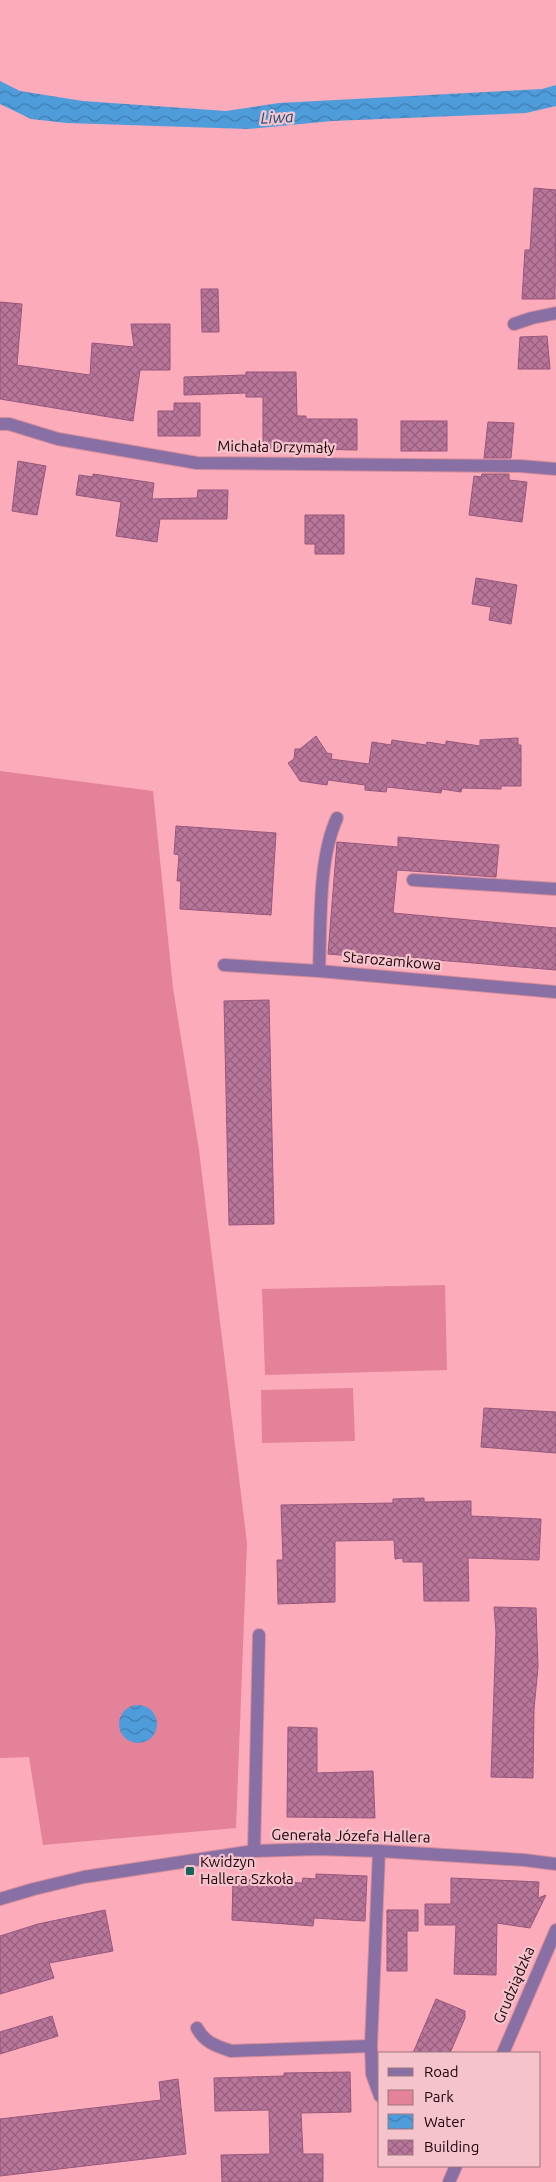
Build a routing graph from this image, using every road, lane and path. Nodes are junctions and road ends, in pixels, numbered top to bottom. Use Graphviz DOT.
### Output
graph roads {
  1 [pos="556,313"];
  2 [pos="514,324"];
  3 [pos="0,424"];
  4 [pos="556,469"];
  5 [pos="336,818"];
  6 [pos="413,880"];
  7 [pos="556,889"];
  8 [pos="224,965"];
  9 [pos="318,971"];
  10 [pos="556,992"];
  11 [pos="259,1635"];
  12 [pos="254,1851"];
  13 [pos="379,1851"];
  14 [pos="556,1864"];
  15 [pos="0,1900"];
  16 [pos="556,1930"];
  17 [pos="197,2028"];
  18 [pos="371,2046"];
  19 [pos="503,2052"];
  20 [pos="378,2090"];
  21 [pos="456,2167"];
  22 [pos="449,2182"];
  1 -- 2 [label="street"];
  3 -- 4 [label="street, Michała Drzymały"];
  5 -- 9 [label="street"];
  6 -- 7 [label="street"];
  8 -- 9 [label="street, Starozamkowa"];
  9 -- 10 [label="street, Starozamkowa"];
  11 -- 12 [label="street"];
  12 -- 13 [label="street, Generała Józefa Hallera"];
  12 -- 15 [label="street, Generała Józefa Hallera"];
  13 -- 14 [label="street, Generała Józefa Hallera"];
  13 -- 18 [label="street"];
  16 -- 19 [label="street, Grudziądzka"];
  17 -- 18 [label="street"];
  18 -- 20 [label="street"];
  21 -- 22 [label="street"];
}
